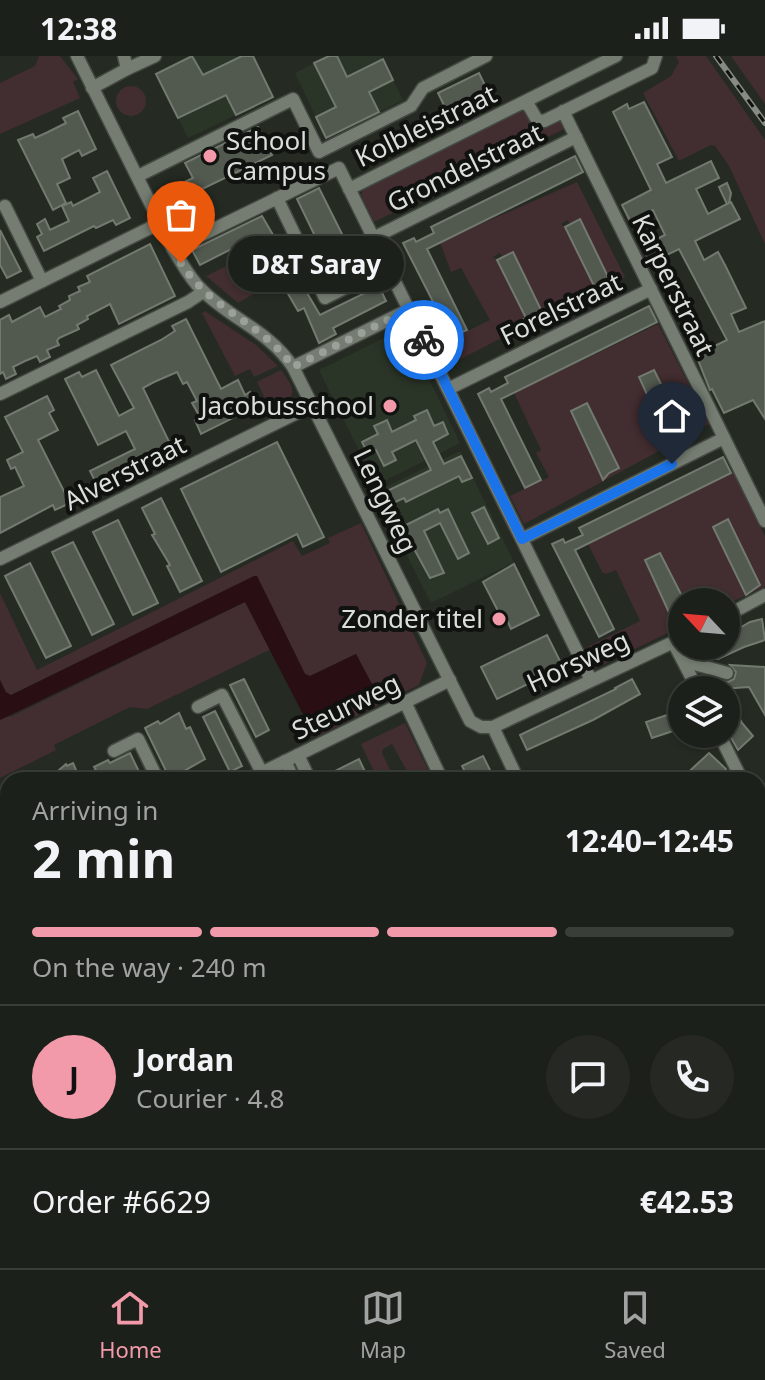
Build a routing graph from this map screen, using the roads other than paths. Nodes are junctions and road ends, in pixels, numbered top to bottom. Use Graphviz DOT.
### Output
graph roads {
  1 [pos="77,56"];
  2 [pos="124,56"];
  3 [pos="155,56"];
  4 [pos="486,56"];
  5 [pos="616,56"];
  6 [pos="656,58"];
  7 [pos="127,69"];
  8 [pos="92,88"];
  9 [pos="523,103"];
  10 [pos="563,111"];
  11 [pos="576,137"];
  12 [pos="319,152"];
  13 [pos="334,170"];
  14 [pos="138,176"];
  15 [pos="349,189"];
  16 [pos="277,198"];
  17 [pos="5,206"];
  18 [pos="160,223"];
  19 [pos="373,238"];
  20 [pos="173,249"];
  21 [pos="387,267"];
  22 [pos="42,281"];
  23 [pos="651,289"];
  24 [pos="203,292"];
  25 [pos="0,302"];
  26 [pos="408,310"];
  27 [pos="293,367"];
  28 [pos="448,389"];
  29 [pos="0,394"];
  30 [pos="313,405"];
  31 [pos="724,438"];
  32 [pos="765,521"];
  33 [pos="522,539"];
  34 [pos="0,559"];
  35 [pos="765,595"];
  36 [pos="740,608"];
  37 [pos="668,645"];
  38 [pos="684,660"];
  39 [pos="686,665"];
  40 [pos="727,673"];
  41 [pos="691,676"];
  42 [pos="450,680"];
  43 [pos="591,680"];
  44 [pos="405,702"];
  45 [pos="198,707"];
  46 [pos="493,727"];
  47 [pos="726,748"];
  48 [pos="114,751"];
  49 [pos="298,755"];
  50 [pos="285,761"];
  51 [pos="154,772"];
  52 [pos="261,772"];
  53 [pos="264,772"];
  54 [pos="290,772"];
  55 [pos="306,772"];
  56 [pos="438,772"];
  57 [pos="515,772"];
  58 [pos="738,772"];
  1 -- 8 [label="street, Lengweg"];
  2 -- 7 [label="street"];
  3 -- 7 [label="street"];
  4 -- 12 [label="street"];
  5 -- 9 [label="street, Kolbleistraat"];
  6 -- 10 [label="street, Kolbleistraat"];
  7 -- 8 [label="street"];
  8 -- 14 [label="street, Lengweg"];
  9 -- 10 [label="street, Kolbleistraat"];
  9 -- 15 [label="street, Kolbleistraat"];
  10 -- 11 [label="street, Karperstraat"];
  11 -- 19 [label="street, Grondelstraat"];
  11 -- 23 [label="street, Karperstraat"];
  12 -- 13 [label="street"];
  12 -- 14 [label="street"];
  13 -- 15 [label="street"];
  13 -- 16 [label="street, Kolbleistraat"];
  14 -- 18 [label="street, Lengweg"];
  15 -- 19 [label="street"];
  16 -- 20 [label="street, Kolbleistraat"];
  16 -- 21 [label="street"];
  17 -- 22 [label="street"];
  18 -- 20 [label="street, Lengweg"];
  18 -- 22 [label="street"];
  19 -- 21 [label="street"];
  20 -- 24 [label="street, Lengweg"];
  21 -- 26 [label="street"];
  22 -- 25 [label="street"];
  23 -- 28 [label="street, Forelstraat"];
  23 -- 31 [label="street, Karperstraat"];
  24 -- 27 [label="street, Lengweg"];
  24 -- 29 [label="street"];
  26 -- 27 [label="street"];
  26 -- 28 [label="street"];
  27 -- 30 [label="street, Lengweg"];
  28 -- 33 [label="street"];
  30 -- 34 [label="street, Alverstraat"];
  30 -- 42 [label="street, Lengweg"];
  31 -- 32 [label="street, Karperstraat"];
  31 -- 33 [label="street"];
  33 -- 43 [label="street"];
  35 -- 36 [label="street"];
  37 -- 43 [label="street, Horsweg"];
  38 -- 39 [label="street"];
  39 -- 40 [label="street"];
  39 -- 41 [label="street"];
  42 -- 44 [label="street, Steurweg"];
  42 -- 46 [label="street, Lengweg"];
  43 -- 46 [label="street, Horsweg"];
  44 -- 49 [label="street, Steurweg"];
  44 -- 56 [label="street"];
  45 -- 52 [label="street"];
  46 -- 57 [label="street"];
  47 -- 58 [label="street"];
  48 -- 51 [label="street"];
  49 -- 50 [label="street, Steurweg"];
  49 -- 55 [label="street"];
  50 -- 53 [label="street, Steurweg"];
  50 -- 54 [label="street"];
}
